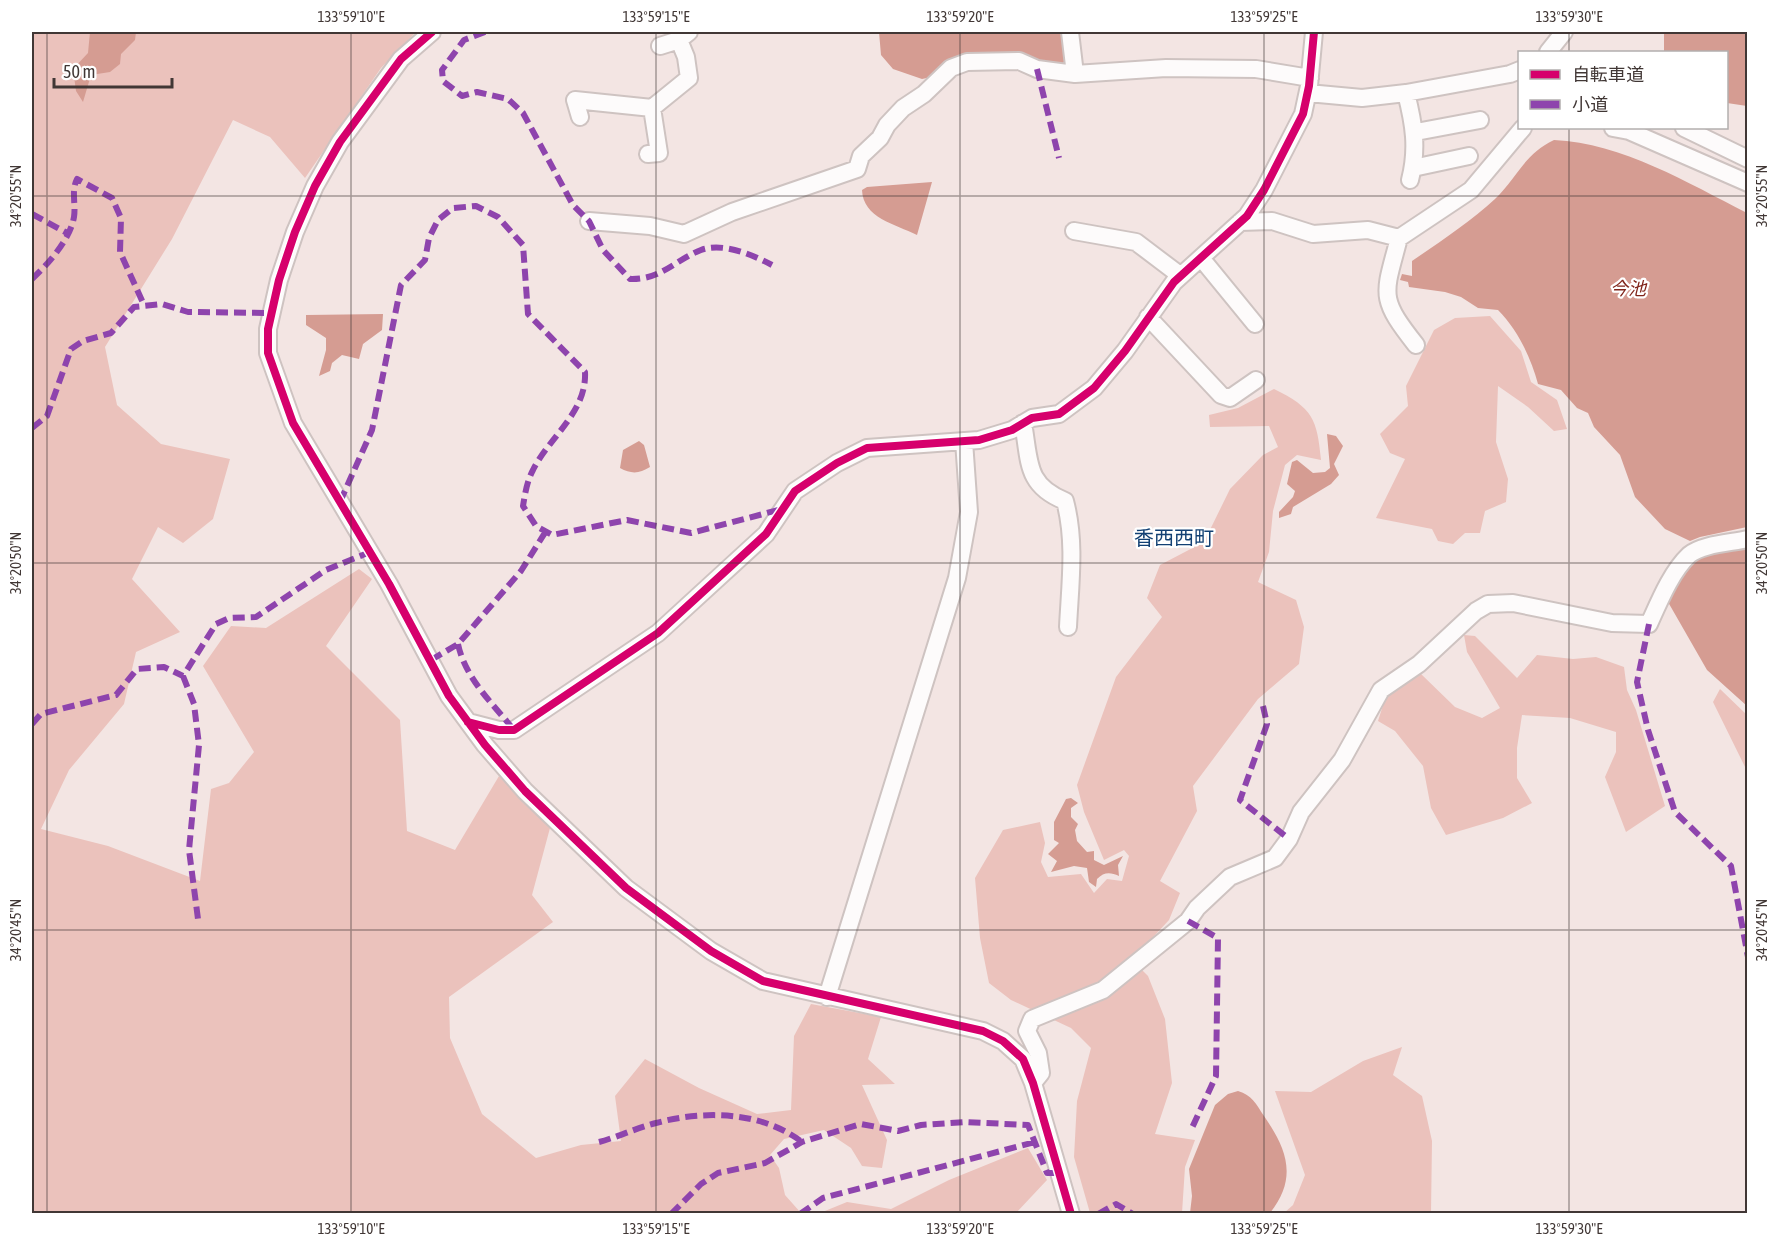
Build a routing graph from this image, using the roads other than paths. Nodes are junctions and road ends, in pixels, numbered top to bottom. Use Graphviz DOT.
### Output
graph roads {
  1 [pos="432,32"];
  2 [pos="1071,32"];
  3 [pos="1314,32"];
  4 [pos="1564,32"];
  5 [pos="684,36"];
  6 [pos="660,46"];
  7 [pos="1549,51"];
  8 [pos="1075,74"];
  9 [pos="1516,74"];
  10 [pos="1309,86"];
  11 [pos="1406,93"];
  12 [pos="652,108"];
  13 [pos="580,117"];
  14 [pos="1480,120"];
  15 [pos="1522,129"];
  16 [pos="1618,129"];
  17 [pos="1686,129"];
  18 [pos="1416,132"];
  19 [pos="648,154"];
  20 [pos="1469,156"];
  21 [pos="1748,159"];
  22 [pos="1748,183"];
  23 [pos="589,221"];
  24 [pos="1240,222"];
  25 [pos="1074,231"];
  26 [pos="1399,238"];
  27 [pos="1201,258"];
  28 [pos="1181,276"];
  29 [pos="1148,317"];
  30 [pos="1255,324"];
  31 [pos="1416,345"];
  32 [pos="1256,380"];
  33 [pos="1023,423"];
  34 [pos="964,441"];
  35 [pos="1748,539"];
  36 [pos="1068,627"];
  37 [pos="468,722"];
  38 [pos="827,997"];
  39 [pos="1033,1083"];
  40 [pos="1071,1214"];
  1 -- 37 [label="street"];
  2 -- 8 [label="street"];
  3 -- 10 [label="street"];
  4 -- 7 [label="street"];
  5 -- 6 [label="street"];
  5 -- 12 [label="street"];
  8 -- 10 [label="street"];
  8 -- 23 [label="street"];
  9 -- 11 [label="street"];
  10 -- 11 [label="street"];
  10 -- 24 [label="street"];
  11 -- 18 [label="street"];
  12 -- 13 [label="street"];
  12 -- 19 [label="street"];
  14 -- 18 [label="street"];
  15 -- 26 [label="street"];
  16 -- 22 [label="street"];
  17 -- 21 [label="street"];
  18 -- 20 [label="street"];
  24 -- 26 [label="street"];
  24 -- 27 [label="street"];
  25 -- 28 [label="street"];
  26 -- 31 [label="street"];
  27 -- 28 [label="street"];
  27 -- 30 [label="street"];
  28 -- 29 [label="street"];
  29 -- 32 [label="street"];
  29 -- 33 [label="street"];
  33 -- 34 [label="street"];
  33 -- 36 [label="street"];
  34 -- 37 [label="street"];
  34 -- 38 [label="street"];
  35 -- 39 [label="street"];
  37 -- 38 [label="street"];
  38 -- 39 [label="street"];
  39 -- 40 [label="street"];
}
